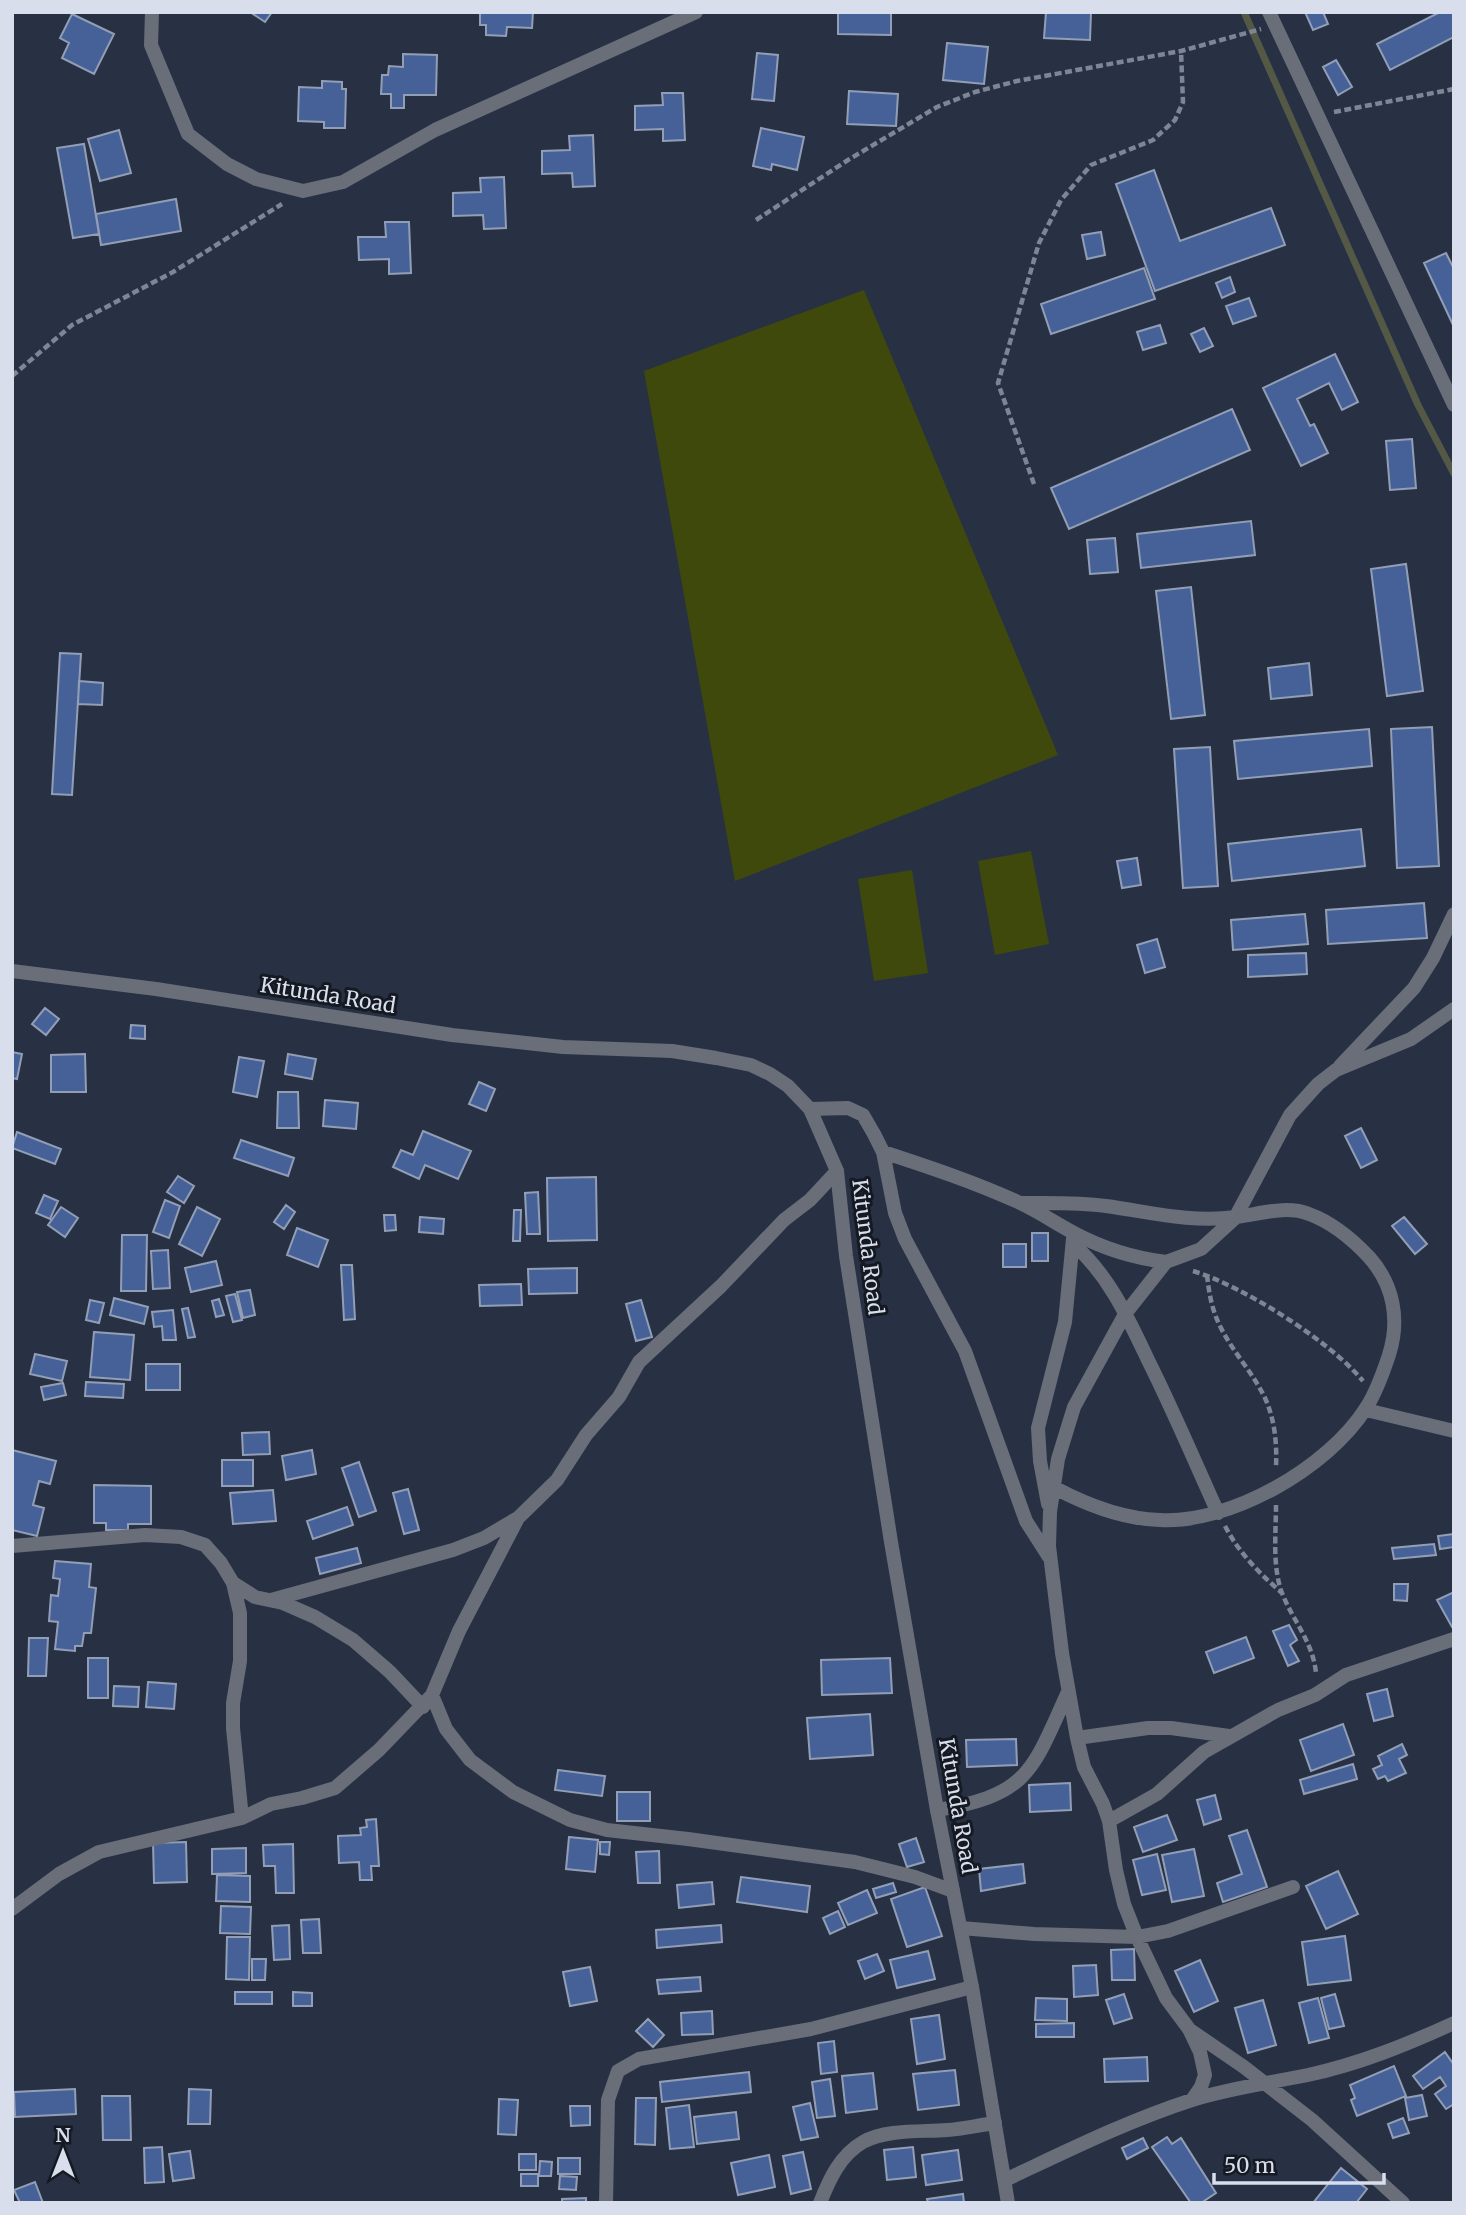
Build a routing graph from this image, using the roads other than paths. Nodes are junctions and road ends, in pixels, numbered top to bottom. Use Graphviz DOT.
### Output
graph roads {
  1 [pos="152,12"];
  2 [pos="696,12"];
  3 [pos="1272,18"];
  4 [pos="1454,405"];
  5 [pos="1454,914"];
  6 [pos="12,971"];
  7 [pos="1454,1009"];
  8 [pos="1336,1070"];
  9 [pos="810,1109"];
  10 [pos="883,1152"];
  11 [pos="837,1171"];
  12 [pos="1021,1203"];
  13 [pos="1235,1217"];
  14 [pos="1073,1238"];
  15 [pos="1166,1262"];
  16 [pos="1125,1314"];
  17 [pos="1366,1410"];
  18 [pos="1454,1431"];
  19 [pos="1055,1488"];
  20 [pos="1050,1512"];
  21 [pos="1218,1513"];
  22 [pos="518,1518"];
  23 [pos="12,1546"];
  24 [pos="1051,1561"];
  25 [pos="233,1583"];
  26 [pos="269,1600"];
  27 [pos="1454,1639"];
  28 [pos="1068,1692"];
  29 [pos="428,1701"];
  30 [pos="1229,1736"];
  31 [pos="1077,1738"];
  32 [pos="937,1810"];
  33 [pos="242,1818"];
  34 [pos="1109,1821"];
  35 [pos="1293,1887"];
  36 [pos="953,1891"];
  37 [pos="12,1909"];
  38 [pos="961,1928"];
  39 [pos="1137,1937"];
  40 [pos="972,1987"];
  41 [pos="1454,2023"];
  42 [pos="1189,2029"];
  43 [pos="1264,2082"];
  44 [pos="1192,2100"];
  45 [pos="995,2123"];
  46 [pos="1005,2180"];
  47 [pos="606,2203"];
  48 [pos="820,2203"];
  49 [pos="1009,2203"];
  50 [pos="1403,2203"];
  1 -- 2 [label="street"];
  3 -- 4 [label="street"];
  5 -- 8 [label="street"];
  6 -- 9 [label="street, Kitunda Road"];
  7 -- 8 [label="street"];
  8 -- 13 [label="street"];
  9 -- 10 [label="street"];
  9 -- 11 [label="street, Kitunda Road"];
  10 -- 12 [label="street"];
  10 -- 24 [label="street"];
  11 -- 22 [label="street"];
  11 -- 32 [label="street, Kitunda Road"];
  12 -- 13 [label="street"];
  12 -- 14 [label="street"];
  13 -- 15 [label="street"];
  13 -- 17 [label="street"];
  14 -- 15 [label="street"];
  14 -- 16 [label="street"];
  14 -- 20 [label="street"];
  15 -- 16 [label="street"];
  16 -- 19 [label="street"];
  16 -- 21 [label="street"];
  17 -- 18 [label="street"];
  17 -- 21 [label="street"];
  19 -- 20 [label="street"];
  19 -- 21 [label="street"];
  20 -- 24 [label="street"];
  22 -- 26 [label="street"];
  22 -- 29 [label="street"];
  23 -- 25 [label="street"];
  24 -- 28 [label="street"];
  25 -- 26 [label="street"];
  25 -- 33 [label="street"];
  26 -- 29 [label="street"];
  27 -- 30 [label="street"];
  28 -- 31 [label="street"];
  28 -- 32 [label="street"];
  29 -- 33 [label="street"];
  29 -- 36 [label="street"];
  30 -- 31 [label="street"];
  30 -- 34 [label="street"];
  31 -- 34 [label="street"];
  32 -- 36 [label="street, Kitunda Road"];
  33 -- 37 [label="street"];
  34 -- 39 [label="street"];
  35 -- 39 [label="street"];
  36 -- 38 [label="street, Kitunda Road"];
  38 -- 39 [label="street"];
  38 -- 40 [label="street, Kitunda Road"];
  39 -- 42 [label="street"];
  40 -- 45 [label="street, Kitunda Road"];
  40 -- 47 [label="street"];
  41 -- 43 [label="street"];
  42 -- 43 [label="street"];
  42 -- 44 [label="street"];
  43 -- 44 [label="street"];
  43 -- 50 [label="street"];
  44 -- 46 [label="street"];
  45 -- 46 [label="street, Kitunda Road"];
  45 -- 48 [label="street"];
  46 -- 49 [label="street, Kitunda Road"];
}
